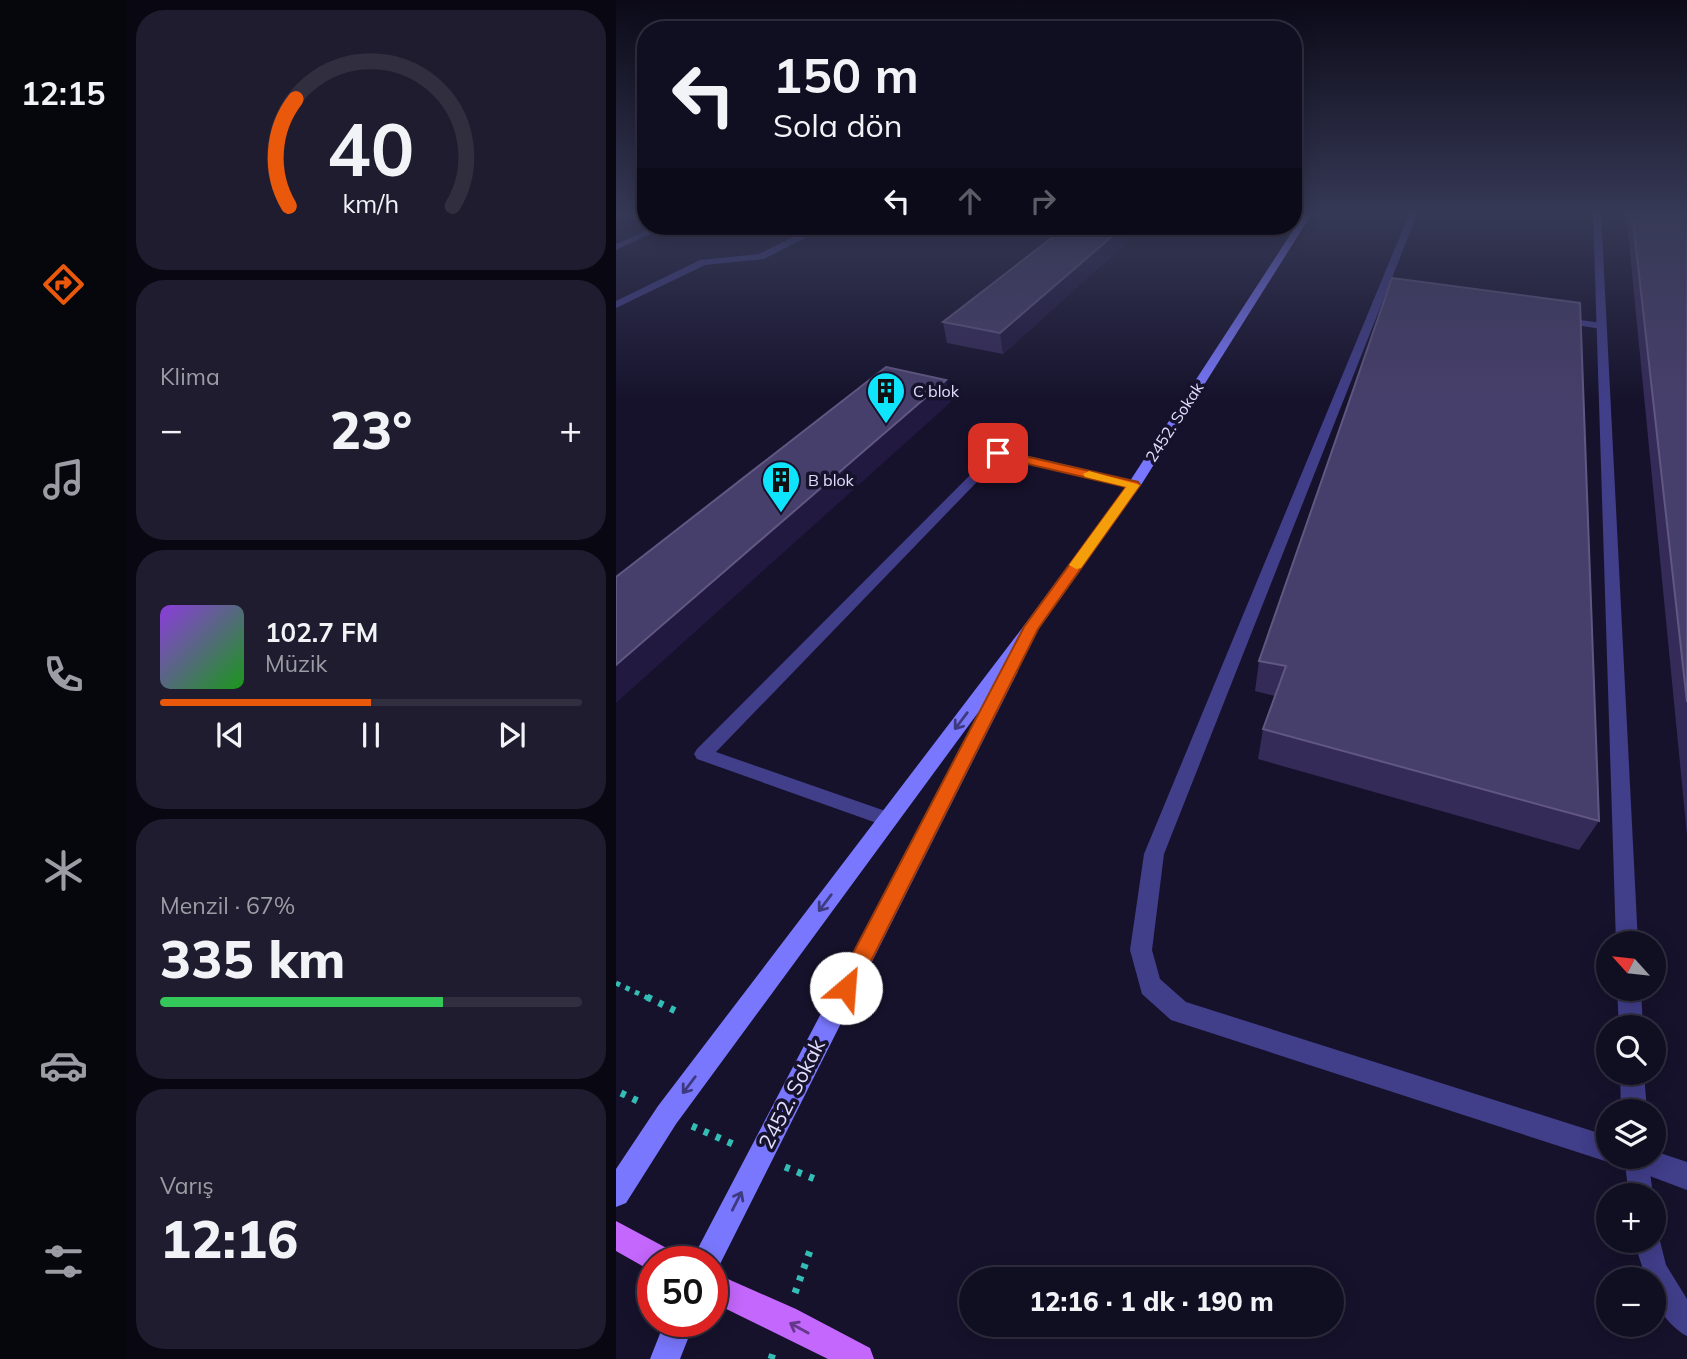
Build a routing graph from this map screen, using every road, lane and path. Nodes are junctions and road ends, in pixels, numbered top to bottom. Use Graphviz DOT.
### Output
graph roads {
  1 [pos="676,275"];
  2 [pos="1268,275"];
  3 [pos="1394,275"];
  4 [pos="1600,275"];
  5 [pos="616,305"];
  6 [pos="1546,318"];
  7 [pos="1602,326"];
  8 [pos="1133,485"];
  9 [pos="1032,627"];
  10 [pos="888,819"];
  11 [pos="1627,931"];
  12 [pos="616,983"];
  13 [pos="682,1014"];
  14 [pos="621,1093"];
  15 [pos="667,1115"];
  16 [pos="1596,1145"];
  17 [pos="760,1156"];
  18 [pos="1666,1168"];
  19 [pos="1687,1175"];
  20 [pos="815,1179"];
  21 [pos="616,1193"];
  22 [pos="616,1235"];
  23 [pos="714,1246"];
  24 [pos="637,1247"];
  25 [pos="1648,1253"];
  26 [pos="728,1294"];
  27 [pos="1687,1322"];
  28 [pos="674,1337"];
  29 [pos="665,1359"];
  30 [pos="859,1359"];
  1 -- 5 [label="street"];
  2 -- 8 [label="main road, 2452. Sokak"];
  3 -- 16 [label="street"];
  4 -- 7 [label="street"];
  6 -- 7 [label="lane"];
  7 -- 11 [label="street"];
  8 -- 9 [label="main road, 2452. Sokak"];
  8 -- 10 [label="lane"];
  9 -- 10 [label="main road, 2452. Sokak, one-way"];
  9 -- 17 [label="main road, 2452. Sokak"];
  10 -- 15 [label="main road, 2452. Sokak, one-way"];
  12 -- 13 [label="path"];
  14 -- 15 [label="path"];
  15 -- 17 [label="path"];
  15 -- 21 [label="main road, 2452. Sokak"];
  17 -- 20 [label="path"];
  23 -- 17 [label="main road, 2452. Sokak, one-way"];
  18 -- 19 [label="street"];
  22 -- 24 [label="main road"];
  25 -- 27 [label="lane"];
  30 -- 26 [label="main road, one-way"];
  28 -- 29 [label="main road"];
}
